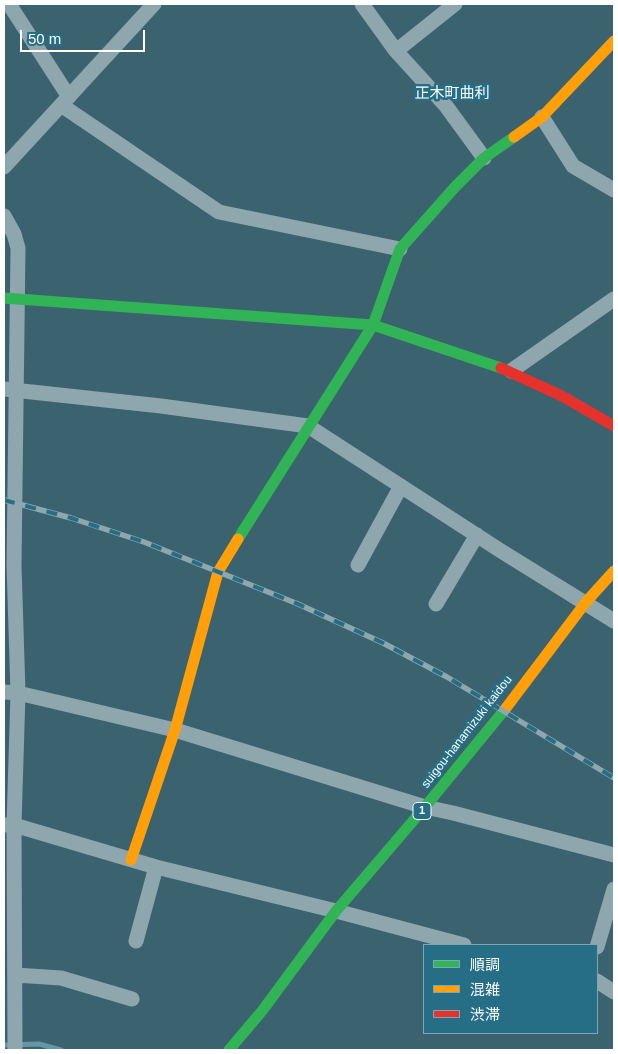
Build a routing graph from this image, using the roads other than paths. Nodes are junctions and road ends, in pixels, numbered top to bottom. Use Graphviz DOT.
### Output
graph roads {
  1 [pos="8,4"];
  2 [pos="154,4"];
  3 [pos="362,4"];
  4 [pos="455,4"];
  5 [pos="614,41"];
  6 [pos="396,51"];
  7 [pos="65,101"];
  8 [pos="542,117"];
  9 [pos="484,158"];
  10 [pos="4,167"];
  11 [pos="614,190"];
  12 [pos="4,216"];
  13 [pos="400,248"];
  14 [pos="11,299"];
  15 [pos="614,299"];
  16 [pos="373,324"];
  17 [pos="511,371"];
  18 [pos="10,390"];
  19 [pos="308,426"];
  20 [pos="614,426"];
  21 [pos="401,486"];
  22 [pos="477,535"];
  23 [pos="9,565"];
  24 [pos="358,565"];
  25 [pos="614,571"];
  26 [pos="586,602"];
  27 [pos="436,604"];
  28 [pos="614,621"];
  29 [pos="11,693"];
  30 [pos="175,730"];
  31 [pos="425,807"];
  32 [pos="9,825"];
  33 [pos="614,855"];
  34 [pos="131,860"];
  35 [pos="156,867"];
  36 [pos="614,889"];
  37 [pos="336,911"];
  38 [pos="136,941"];
  39 [pos="460,944"];
  40 [pos="598,944"];
  41 [pos="16,975"];
  42 [pos="598,982"];
  43 [pos="614,992"];
  44 [pos="132,999"];
  45 [pos="15,1050"];
  46 [pos="229,1050"];
  1 -- 7 [label="street"];
  2 -- 7 [label="street"];
  3 -- 6 [label="street"];
  4 -- 6 [label="street"];
  5 -- 8 [label="street"];
  6 -- 9 [label="street"];
  7 -- 10 [label="street"];
  7 -- 13 [label="street"];
  8 -- 9 [label="street"];
  8 -- 11 [label="street"];
  9 -- 13 [label="street"];
  12 -- 14 [label="street"];
  13 -- 16 [label="street"];
  14 -- 16 [label="street"];
  14 -- 18 [label="street"];
  15 -- 17 [label="street"];
  16 -- 17 [label="street"];
  16 -- 19 [label="street"];
  17 -- 20 [label="street"];
  18 -- 19 [label="street"];
  18 -- 23 [label="street"];
  19 -- 21 [label="street"];
  19 -- 30 [label="street"];
  21 -- 22 [label="street"];
  21 -- 24 [label="street"];
  22 -- 26 [label="street"];
  22 -- 27 [label="street"];
  23 -- 29 [label="street"];
  25 -- 26 [label="street, suigou-hanamizuki kaidou / 1"];
  26 -- 28 [label="street"];
  26 -- 31 [label="street, suigou-hanamizuki kaidou / 1"];
  29 -- 30 [label="street"];
  29 -- 32 [label="street"];
  30 -- 31 [label="street"];
  30 -- 34 [label="street"];
  31 -- 33 [label="street"];
  31 -- 37 [label="street, suigou-hanamizuki kaidou / 1"];
  32 -- 34 [label="street"];
  32 -- 41 [label="street"];
  34 -- 35 [label="street"];
  35 -- 37 [label="street"];
  35 -- 38 [label="street"];
  36 -- 40 [label="street"];
  37 -- 39 [label="street"];
  37 -- 46 [label="street, suigou-hanamizuki kaidou / 1"];
  41 -- 44 [label="street"];
  41 -- 45 [label="street"];
  42 -- 43 [label="street"];
}
